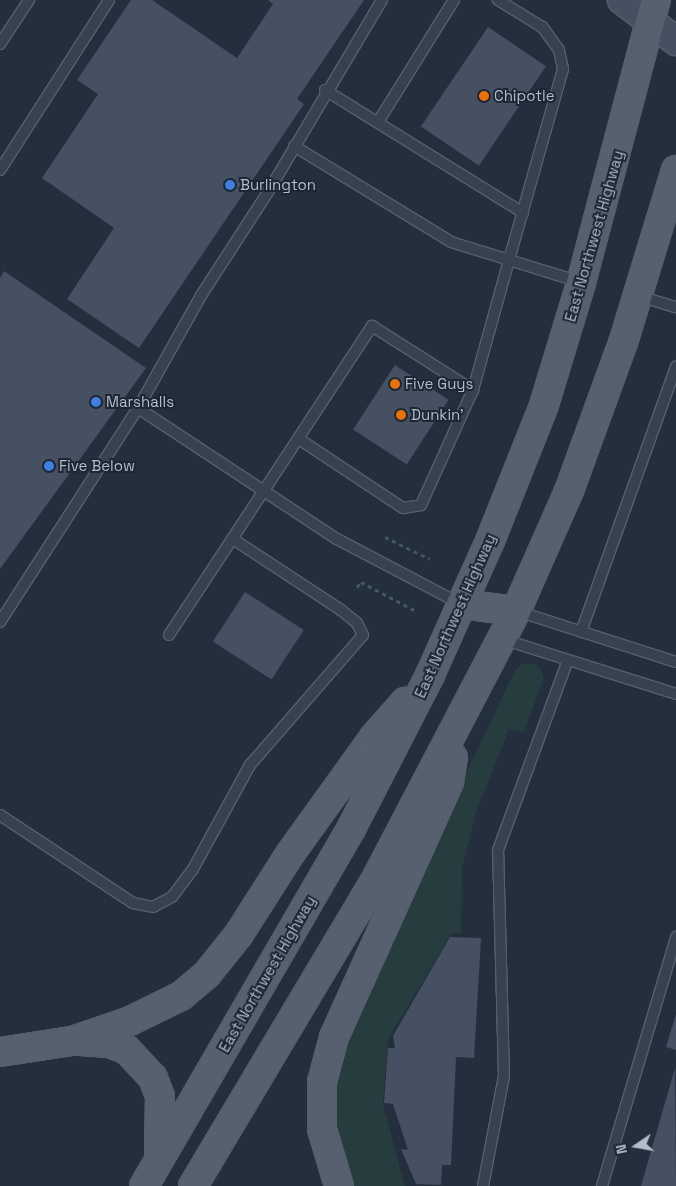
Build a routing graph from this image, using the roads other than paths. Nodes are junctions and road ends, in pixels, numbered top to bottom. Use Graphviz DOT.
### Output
graph roads {
  1 [pos="29,0"];
  2 [pos="109,0"];
  3 [pos="382,0"];
  4 [pos="454,0"];
  5 [pos="498,0"];
  6 [pos="622,0"];
  7 [pos="654,11"];
  8 [pos="676,41"];
  9 [pos="0,44"];
  10 [pos="325,90"];
  11 [pos="378,122"];
  12 [pos="294,146"];
  13 [pos="0,170"];
  14 [pos="676,170"];
  15 [pos="523,213"];
  16 [pos="509,260"];
  17 [pos="582,283"];
  18 [pos="639,296"];
  19 [pos="676,307"];
  20 [pos="676,366"];
  21 [pos="473,390"];
  22 [pos="138,408"];
  23 [pos="299,439"];
  24 [pos="267,491"];
  25 [pos="233,539"];
  26 [pos="461,604"];
  27 [pos="516,611"];
  28 [pos="0,622"];
  29 [pos="581,632"];
  30 [pos="169,635"];
  31 [pos="501,639"];
  32 [pos="567,662"];
  33 [pos="676,662"];
  34 [pos="430,674"];
  35 [pos="676,694"];
  36 [pos="459,723"];
  37 [pos="0,815"];
  38 [pos="676,938"];
  39 [pos="72,1041"];
  40 [pos="0,1052"];
  41 [pos="159,1161"];
  42 [pos="144,1186"];
  43 [pos="193,1186"];
  44 [pos="339,1186"];
  45 [pos="483,1186"];
  46 [pos="602,1186"];
  1 -- 9 [label="lane"];
  2 -- 13 [label="lane"];
  3 -- 10 [label="lane"];
  4 -- 11 [label="lane"];
  5 -- 15 [label="lane"];
  6 -- 7 [label="main road"];
  7 -- 8 [label="main road"];
  7 -- 17 [label="main road, East Northwest Highway"];
  10 -- 11 [label="lane"];
  10 -- 12 [label="lane"];
  11 -- 15 [label="lane"];
  12 -- 16 [label="lane"];
  12 -- 22 [label="lane"];
  14 -- 18 [label="main road"];
  15 -- 16 [label="lane"];
  16 -- 17 [label="lane"];
  16 -- 21 [label="lane"];
  17 -- 26 [label="main road, East Northwest Highway"];
  18 -- 19 [label="lane"];
  18 -- 27 [label="main road"];
  20 -- 29 [label="lane"];
  21 -- 23 [label="lane"];
  21 -- 23 [label="lane"];
  22 -- 24 [label="lane"];
  22 -- 28 [label="lane"];
  23 -- 24 [label="lane"];
  24 -- 25 [label="lane"];
  24 -- 26 [label="lane"];
  25 -- 30 [label="lane"];
  25 -- 37 [label="lane"];
  26 -- 27 [label="main road"];
  26 -- 31 [label="main road"];
  26 -- 34 [label="main road, East Northwest Highway"];
  27 -- 29 [label="lane"];
  27 -- 31 [label="main road"];
  29 -- 33 [label="lane"];
  31 -- 32 [label="lane"];
  31 -- 36 [label="main road"];
  32 -- 35 [label="lane"];
  32 -- 45 [label="lane"];
  34 -- 39 [label="main road"];
  34 -- 41 [label="main road, East Northwest Highway"];
  36 -- 43 [label="main road"];
  36 -- 44 [label="main road"];
  38 -- 46 [label="lane"];
  39 -- 40 [label="main road"];
  39 -- 41 [label="main road"];
  41 -- 42 [label="main road, East Northwest Highway"];
}
